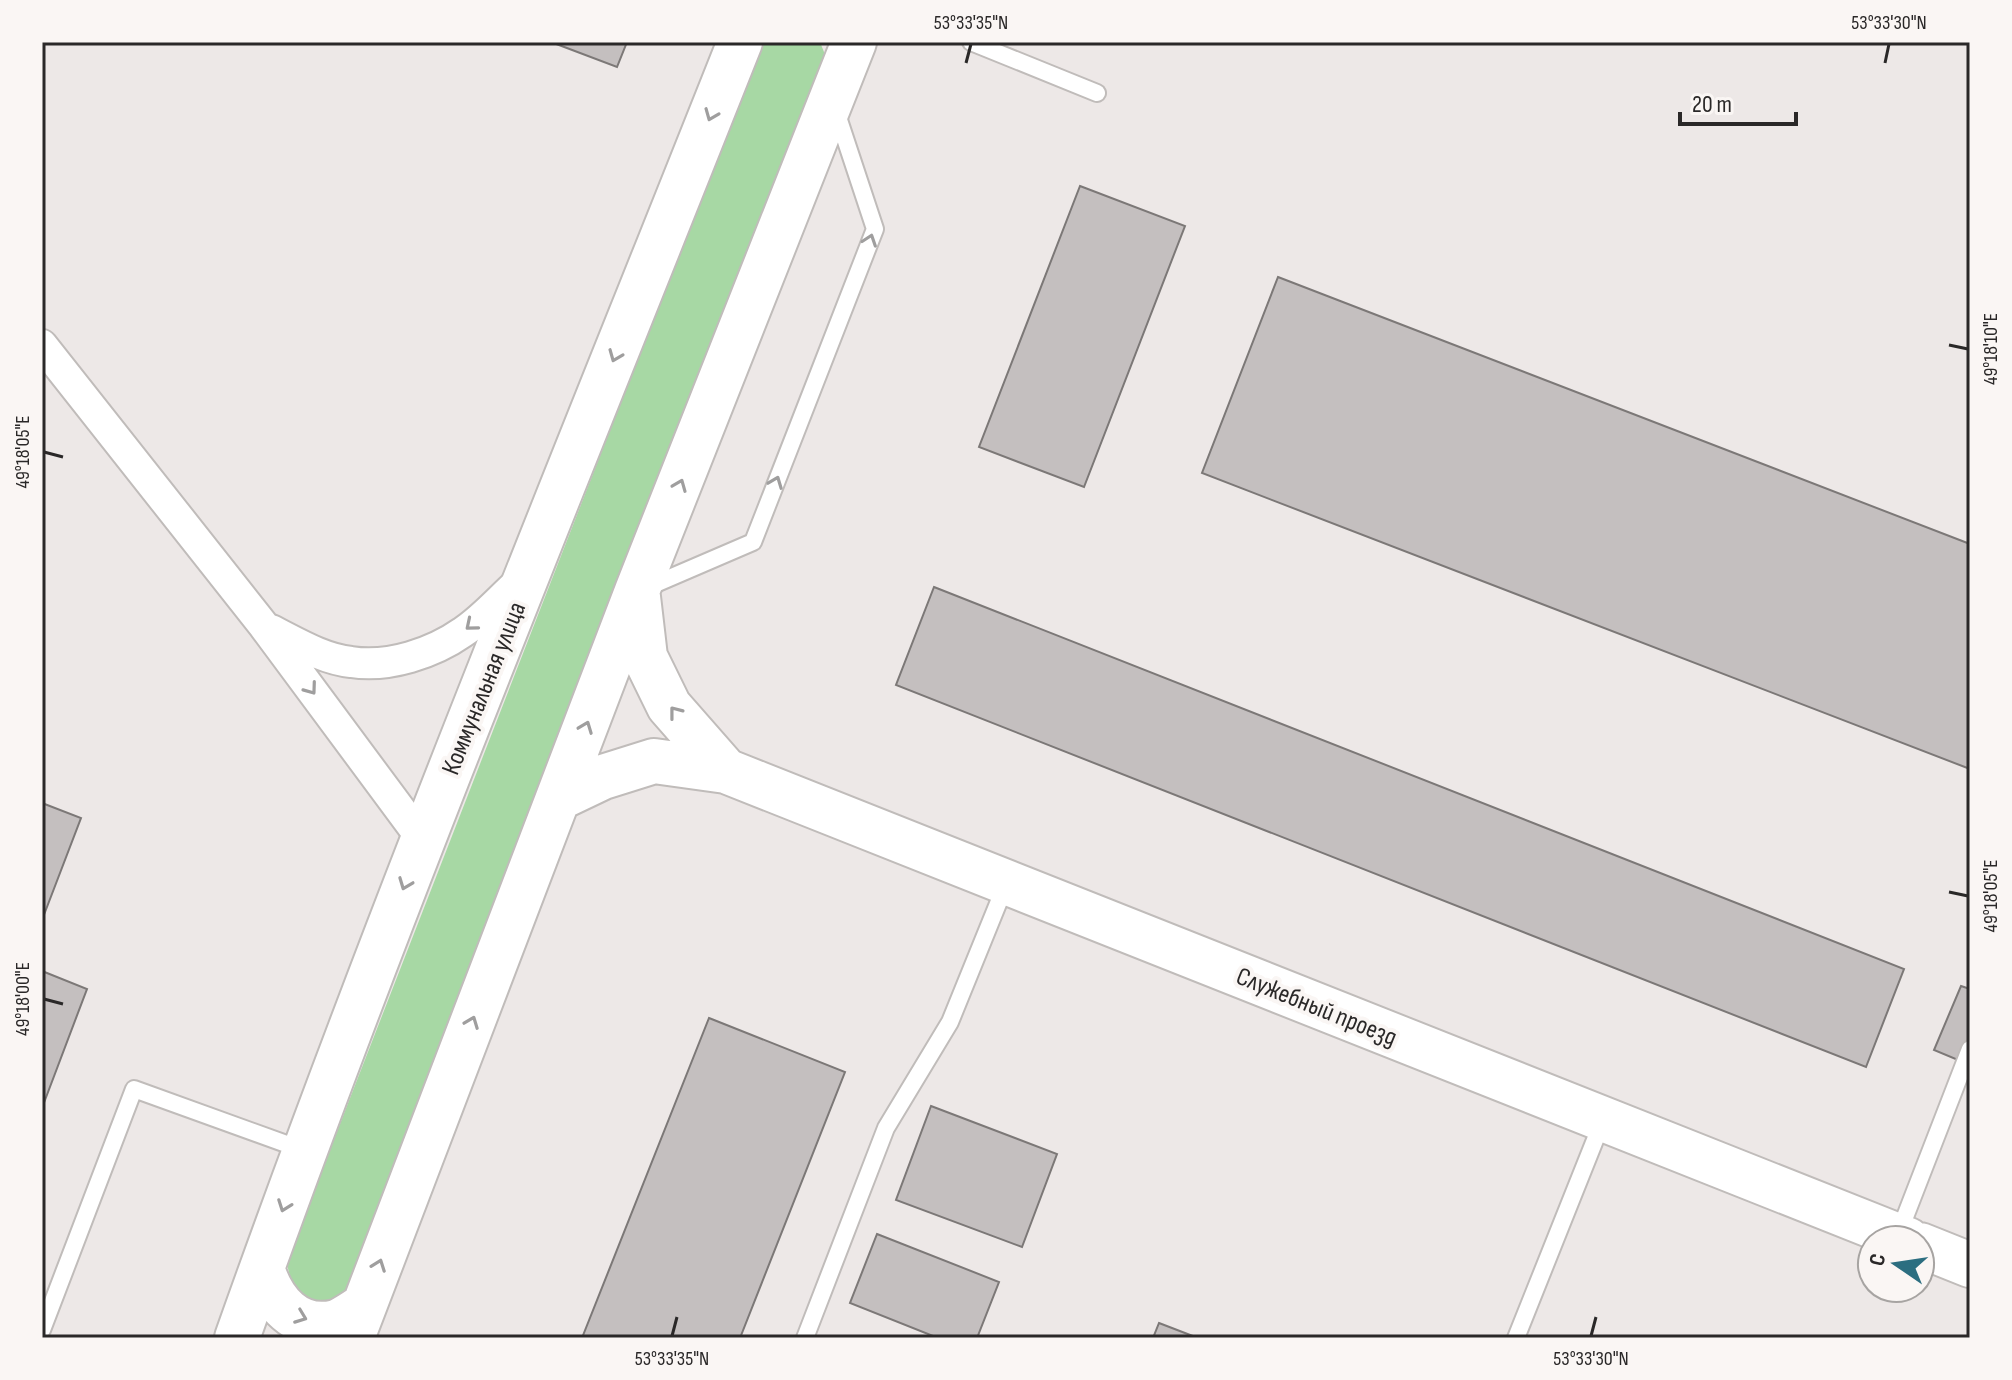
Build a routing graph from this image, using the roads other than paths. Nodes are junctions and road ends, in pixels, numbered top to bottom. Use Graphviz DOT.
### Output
graph roads {
  1 [pos="740,42"];
  2 [pos="854,42"];
  3 [pos="971,42"];
  4 [pos="1097,93"];
  5 [pos="832,100"];
  6 [pos="42,345"];
  7 [pos="529,573"];
  8 [pos="637,591"];
  9 [pos="264,626"];
  10 [pos="726,771"];
  11 [pos="559,798"];
  12 [pos="422,839"];
  13 [pos="1007,883"];
  14 [pos="1970,1049"];
  15 [pos="1603,1119"];
  16 [pos="304,1150"];
  17 [pos="1868,1224"];
  18 [pos="1913,1224"];
  19 [pos="1936,1251"];
  20 [pos="1970,1265"];
  21 [pos="262,1268"];
  22 [pos="358,1322"];
  23 [pos="42,1330"];
  24 [pos="237,1338"];
  25 [pos="805,1338"];
  26 [pos="1516,1338"];
  1 -- 7 [label="main road, Коммунальная улица, one-way"];
  2 -- 5 [label="main road"];
  3 -- 4 [label="lane"];
  8 -- 5 [label="main road, one-way"];
  8 -- 5 [label="lane, one-way"];
  6 -- 9 [label="street"];
  7 -- 9 [label="street, one-way"];
  7 -- 12 [label="main road, Коммунальная улица"];
  10 -- 8 [label="main road, Служебный проезд, one-way"];
  11 -- 8 [label="main road, one-way"];
  9 -- 12 [label="street, one-way"];
  10 -- 11 [label="main road, Служебный проезд"];
  10 -- 13 [label="main road, Служебный проезд"];
  22 -- 11 [label="main road, one-way"];
  12 -- 16 [label="main road, Коммунальная улица, one-way"];
  13 -- 15 [label="main road, Служебный проезд"];
  13 -- 25 [label="lane"];
  14 -- 18 [label="lane"];
  15 -- 17 [label="main road, Служебный проезд"];
  15 -- 26 [label="lane"];
  16 -- 21 [label="main road, Коммунальная улица, one-way"];
  16 -- 23 [label="lane"];
  19 -- 20 [label="main road, Служебный проезд"];
  21 -- 22 [label="main road, one-way"];
  21 -- 24 [label="main road, Коммунальная улица"];
}
